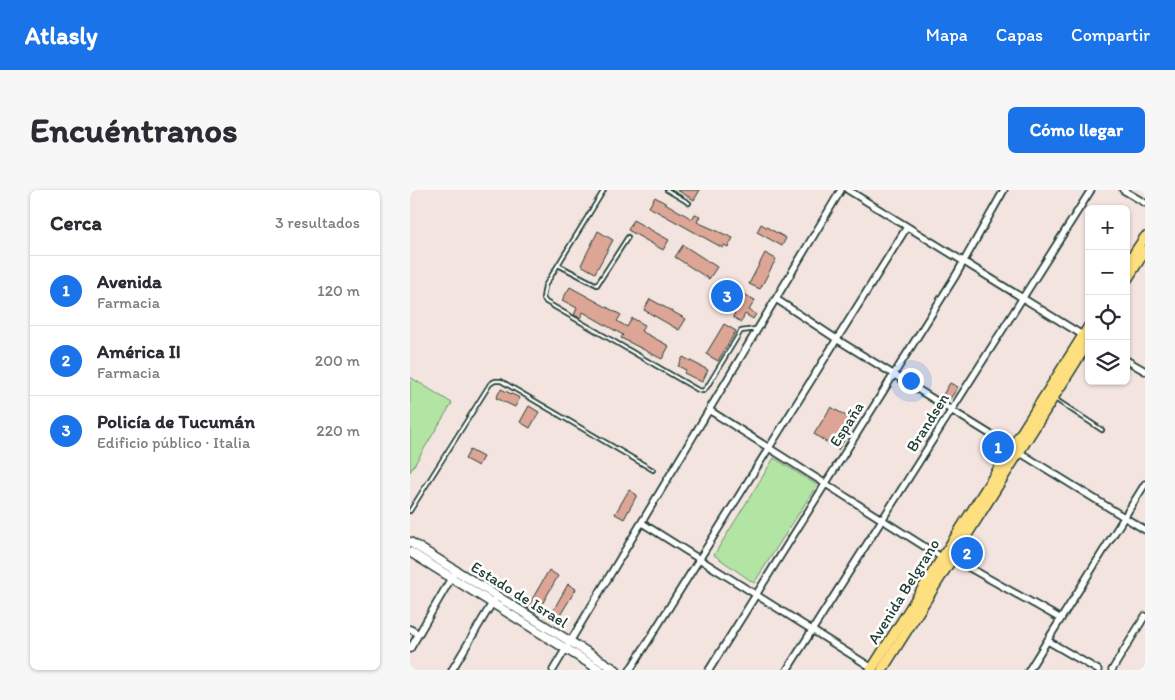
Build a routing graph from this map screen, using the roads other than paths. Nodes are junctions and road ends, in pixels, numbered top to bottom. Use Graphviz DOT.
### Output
graph roads {
  1 [pos="604,190"];
  2 [pos="667,190"];
  3 [pos="840,190"];
  4 [pos="848,190"];
  5 [pos="1004,190"];
  6 [pos="1091,190"];
  7 [pos="1123,190"];
  8 [pos="689,202"];
  9 [pos="1145,204"];
  10 [pos="907,227"];
  11 [pos="1145,236"];
  12 [pos="628,237"];
  13 [pos="1145,251"];
  14 [pos="964,260"];
  15 [pos="1130,260"];
  16 [pos="558,265"];
  17 [pos="1130,275"];
  18 [pos="1023,298"];
  19 [pos="776,299"];
  20 [pos="757,329"];
  21 [pos="1085,337"];
  22 [pos="838,340"];
  23 [pos="1086,340"];
  24 [pos="1086,340"];
  25 [pos="1130,363"];
  26 [pos="1145,372"];
  27 [pos="894,373"];
  28 [pos="1053,398"];
  29 [pos="709,410"];
  30 [pos="951,410"];
  31 [pos="1102,430"];
  32 [pos="769,449"];
  33 [pos="1016,450"];
  34 [pos="653,470"];
  35 [pos="1145,484"];
  36 [pos="824,485"];
  37 [pos="410,511"];
  38 [pos="1125,518"];
  39 [pos="882,520"];
  40 [pos="642,523"];
  41 [pos="1145,530"];
  42 [pos="410,542"];
  43 [pos="410,552"];
  44 [pos="941,557"];
  45 [pos="952,558"];
  46 [pos="701,559"];
  47 [pos="456,570"];
  48 [pos="451,577"];
  49 [pos="756,594"];
  50 [pos="495,599"];
  51 [pos="1145,616"];
  52 [pos="1061,619"];
  53 [pos="410,629"];
  54 [pos="812,630"];
  55 [pos="419,634"];
  56 [pos="1048,641"];
  57 [pos="569,645"];
  58 [pos="410,649"];
  59 [pos="873,669"];
  60 [pos="452,670"];
  61 [pos="553,670"];
  62 [pos="600,670"];
  63 [pos="616,670"];
  64 [pos="630,670"];
  65 [pos="709,670"];
  66 [pos="787,670"];
  67 [pos="882,670"];
  68 [pos="1029,670"];
  69 [pos="1098,670"];
  70 [pos="1112,670"];
  1 -- 16 [label="lane"];
  2 -- 8 [label="lane"];
  3 -- 19 [label="street"];
  4 -- 10 [label="street"];
  5 -- 14 [label="street, España"];
  6 -- 18 [label="street, Brandsen"];
  7 -- 9 [label="street"];
  10 -- 14 [label="street"];
  10 -- 22 [label="street"];
  11 -- 15 [label="main road"];
  12 -- 16 [label="lane"];
  13 -- 17 [label="main road"];
  14 -- 18 [label="street"];
  14 -- 27 [label="street, España"];
  16 -- 20 [label="lane"];
  18 -- 21 [label="street"];
  18 -- 30 [label="street, Brandsen"];
  19 -- 20 [label="street"];
  19 -- 22 [label="street"];
  20 -- 29 [label="street"];
  22 -- 27 [label="street"];
  22 -- 32 [label="street"];
  23 -- 28 [label="main road, Avenida Belgrano"];
  24 -- 33 [label="main road, Avenida Belgrano"];
  25 -- 26 [label="street"];
  27 -- 30 [label="street"];
  27 -- 36 [label="street, España"];
  28 -- 31 [label="lane"];
  28 -- 33 [label="main road, Avenida Belgrano"];
  29 -- 32 [label="street"];
  29 -- 40 [label="street"];
  30 -- 33 [label="street"];
  30 -- 39 [label="street, Brandsen"];
  32 -- 36 [label="street"];
  32 -- 46 [label="street"];
  33 -- 38 [label="street"];
  33 -- 44 [label="main road, Avenida Belgrano"];
  33 -- 45 [label="main road, Avenida Belgrano"];
  34 -- 37 [label="lane"];
  35 -- 38 [label="street"];
  36 -- 39 [label="street"];
  36 -- 49 [label="street, España"];
  38 -- 41 [label="street"];
  38 -- 52 [label="street"];
  39 -- 44 [label="street"];
  39 -- 54 [label="street, Brandsen"];
  40 -- 46 [label="street"];
  40 -- 57 [label="street"];
  42 -- 47 [label="main road, Estado de Israel"];
  43 -- 48 [label="main road, Estado de Israel"];
  44 -- 45 [label="street"];
  44 -- 59 [label="main road, Avenida Belgrano"];
  45 -- 52 [label="street"];
  45 -- 67 [label="main road, Avenida Belgrano"];
  46 -- 49 [label="street"];
  46 -- 64 [label="street"];
  47 -- 48 [label="street"];
  47 -- 50 [label="main road, Estado de Israel"];
  48 -- 50 [label="main road, Estado de Israel"];
  48 -- 55 [label="street"];
  49 -- 54 [label="street"];
  49 -- 65 [label="street, España"];
  50 -- 57 [label="main road, Estado de Israel"];
  50 -- 60 [label="street"];
  51 -- 70 [label="street"];
  52 -- 56 [label="street"];
  53 -- 55 [label="street"];
  54 -- 59 [label="street"];
  54 -- 66 [label="street, Brandsen"];
  55 -- 58 [label="street"];
  56 -- 68 [label="street"];
  56 -- 69 [label="street"];
  57 -- 61 [label="street"];
  57 -- 62 [label="main road, Estado de Israel"];
  57 -- 63 [label="main road, Estado de Israel"];
}
